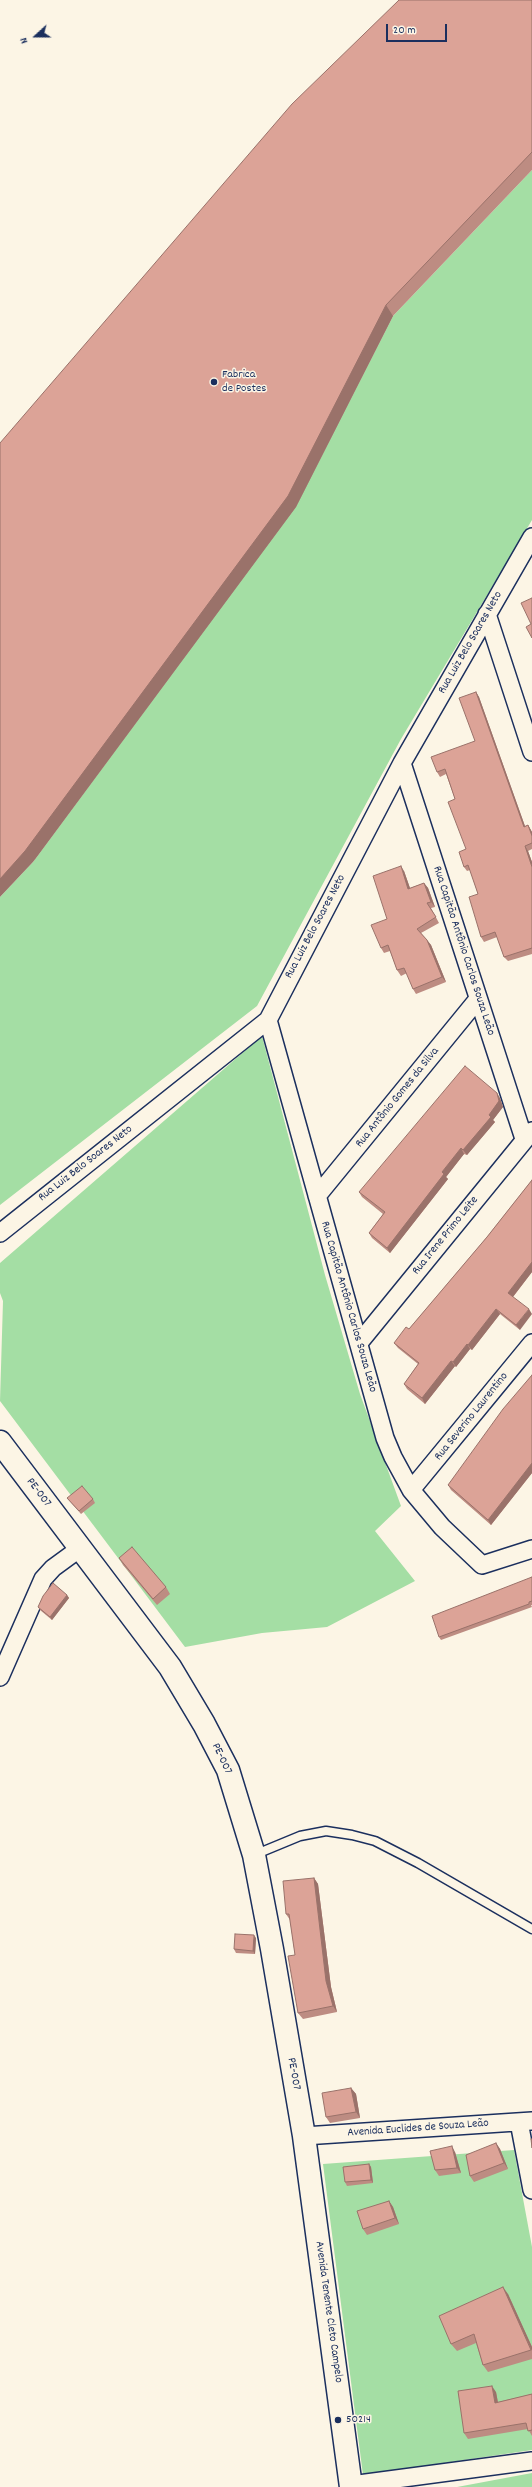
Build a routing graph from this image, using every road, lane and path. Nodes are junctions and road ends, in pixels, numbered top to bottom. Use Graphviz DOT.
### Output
graph roads {
  1 [pos="532,537"];
  2 [pos="487,614"];
  3 [pos="532,752"];
  4 [pos="402,762"];
  5 [pos="478,999"];
  6 [pos="268,1020"];
  7 [pos="528,1135"];
  8 [pos="316,1196"];
  9 [pos="0,1233"];
  10 [pos="359,1343"];
  11 [pos="532,1343"];
  12 [pos="0,1442"];
  13 [pos="411,1490"];
  14 [pos="532,1535"];
  15 [pos="79,1549"];
  16 [pos="532,1549"];
  17 [pos="516,1555"];
  18 [pos="0,1677"];
  19 [pos="254,1855"];
  20 [pos="532,1929"];
  21 [pos="526,2121"];
  22 [pos="304,2136"];
  23 [pos="532,2190"];
  24 [pos="532,2461"];
  25 [pos="351,2486"];
  1 -- 2 [label="street, Rua Luiz Belo Soares Neto"];
  2 -- 3 [label="street"];
  2 -- 4 [label="street, Rua Luiz Belo Soares Neto"];
  4 -- 5 [label="street, Rua Capitão Antônio Carlos Souza Leão"];
  4 -- 6 [label="street, Rua Luiz Belo Soares Neto"];
  5 -- 7 [label="street, Rua Capitão Antônio Carlos Souza Leão"];
  5 -- 8 [label="street, Rua Antônio Gomes da Silva"];
  6 -- 8 [label="street, Rua Capitão Antônio Carlos Souza Leão"];
  6 -- 9 [label="street, Rua Luiz Belo Soares Neto"];
  7 -- 10 [label="street, Rua Irene Primo Leite"];
  8 -- 10 [label="street, Rua Capitão Antônio Carlos Souza Leão"];
  10 -- 13 [label="street, Rua Capitão Antônio Carlos Souza Leão"];
  11 -- 13 [label="street, Rua Severino Laurentino"];
  12 -- 15 [label="main road, PE-007 / PE-007"];
  13 -- 17 [label="street, Rua Capitão Antônio Carlos Souza Leão"];
  14 -- 17 [label="street"];
  15 -- 18 [label="street"];
  15 -- 19 [label="main road, PE-007 / PE-007"];
  16 -- 17 [label="street"];
  19 -- 20 [label="lane"];
  19 -- 22 [label="main road, PE-007 / PE-007"];
  21 -- 22 [label="street, Avenida Euclides de Souza Leão"];
  21 -- 23 [label="street"];
  22 -- 25 [label="main road, Avenida Tenente Cleto Campelo / PE-007"];
  24 -- 25 [label="street"];
}
